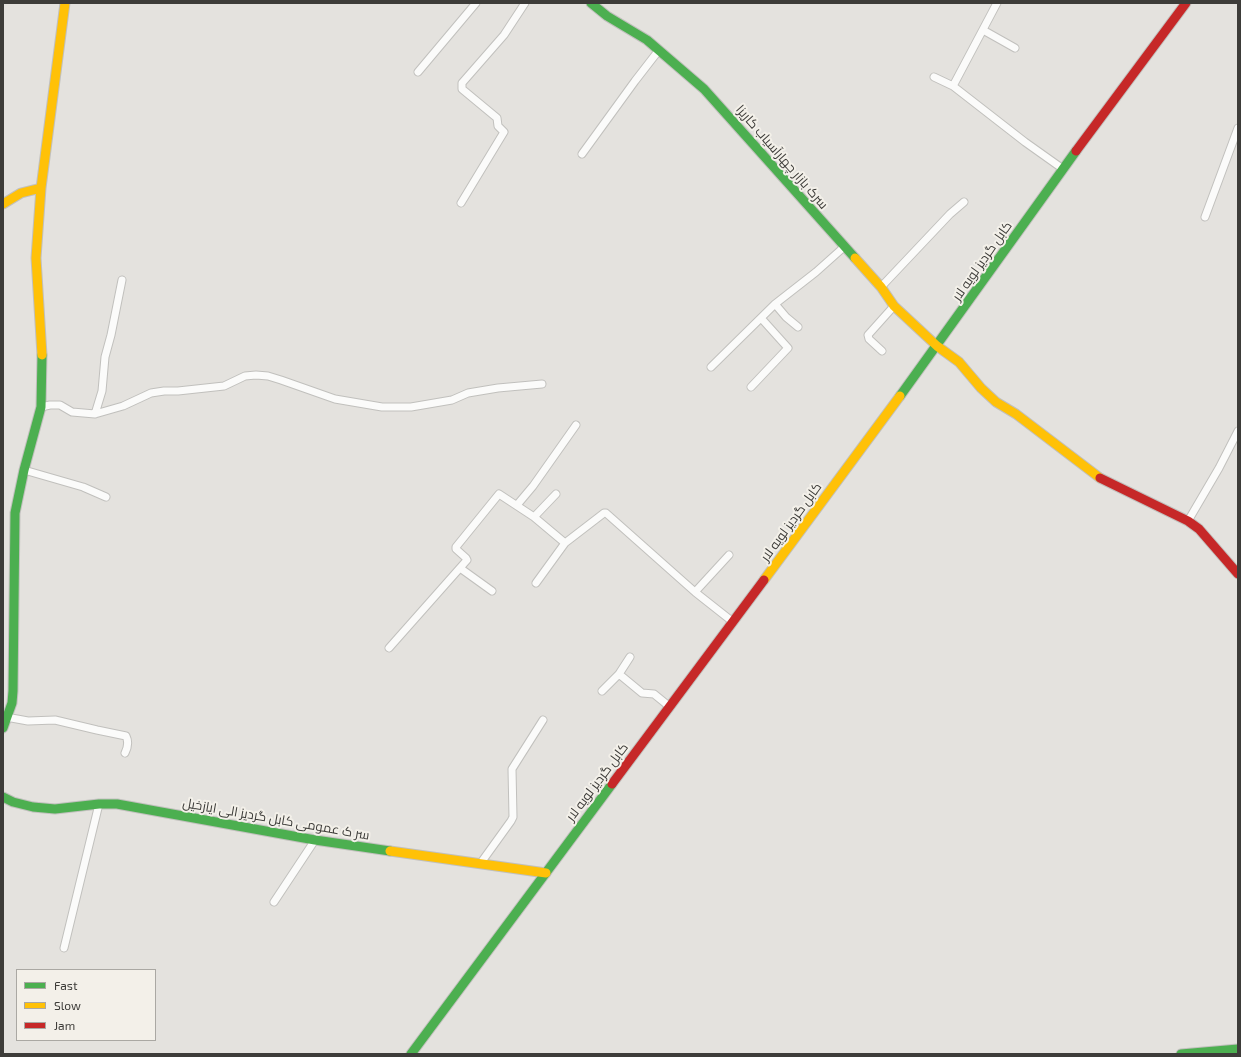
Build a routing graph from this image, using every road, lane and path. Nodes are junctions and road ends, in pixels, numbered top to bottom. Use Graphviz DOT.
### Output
graph roads {
  1 [pos="65,3"];
  2 [pos="476,3"];
  3 [pos="525,3"];
  4 [pos="590,3"];
  5 [pos="997,3"];
  6 [pos="1186,3"];
  7 [pos="983,30"];
  8 [pos="1015,48"];
  9 [pos="659,50"];
  10 [pos="418,72"];
  11 [pos="934,77"];
  12 [pos="954,86"];
  13 [pos="1238,128"];
  14 [pos="582,154"];
  15 [pos="1063,169"];
  16 [pos="41,188"];
  17 [pos="964,202"];
  18 [pos="461,203"];
  19 [pos="3,204"];
  20 [pos="1204,217"];
  21 [pos="844,247"];
  22 [pos="122,280"];
  23 [pos="881,287"];
  24 [pos="775,304"];
  25 [pos="894,306"];
  26 [pos="761,318"];
  27 [pos="798,327"];
  28 [pos="937,346"];
  29 [pos="882,352"];
  30 [pos="711,367"];
  31 [pos="542,384"];
  32 [pos="751,387"];
  33 [pos="42,407"];
  34 [pos="95,414"];
  35 [pos="576,426"];
  36 [pos="1238,430"];
  37 [pos="24,470"];
  38 [pos="556,494"];
  39 [pos="106,497"];
  40 [pos="517,505"];
  41 [pos="534,517"];
  42 [pos="1188,522"];
  43 [pos="565,543"];
  44 [pos="729,555"];
  45 [pos="460,568"];
  46 [pos="1238,574"];
  47 [pos="536,583"];
  48 [pos="492,591"];
  49 [pos="695,592"];
  50 [pos="734,622"];
  51 [pos="389,648"];
  52 [pos="630,657"];
  53 [pos="619,674"];
  54 [pos="602,691"];
  55 [pos="670,707"];
  56 [pos="6,717"];
  57 [pos="543,720"];
  58 [pos="3,728"];
  59 [pos="126,753"];
  60 [pos="3,797"];
  61 [pos="99,804"];
  62 [pos="315,840"];
  63 [pos="480,864"];
  64 [pos="546,873"];
  65 [pos="274,902"];
  66 [pos="64,948"];
  67 [pos="1238,1049"];
  68 [pos="411,1054"];
  69 [pos="1181,1054"];
  1 -- 16 [label="main road"];
  2 -- 10 [label="street"];
  3 -- 18 [label="street"];
  4 -- 9 [label="main road, سرک بازار چهارآسیاب کاریزا"];
  5 -- 7 [label="street"];
  6 -- 15 [label="main road, کابل گردیز لویه لار"];
  7 -- 8 [label="street"];
  7 -- 12 [label="street"];
  9 -- 14 [label="street"];
  9 -- 21 [label="main road, سرک بازار چهارآسیاب کاریزا"];
  11 -- 12 [label="street"];
  12 -- 15 [label="street"];
  13 -- 20 [label="street"];
  15 -- 28 [label="main road, کابل گردیز لویه لار"];
  16 -- 19 [label="main road"];
  16 -- 33 [label="main road"];
  17 -- 23 [label="street"];
  21 -- 23 [label="main road, سرک بازار چهارآسیاب کاریزا"];
  21 -- 24 [label="street"];
  22 -- 34 [label="street"];
  23 -- 25 [label="main road, سرک بازار چهارآسیاب کاریزا"];
  24 -- 26 [label="street"];
  24 -- 27 [label="street"];
  25 -- 28 [label="main road, سرک بازار چهارآسیاب کاریزا"];
  25 -- 29 [label="street"];
  26 -- 30 [label="street"];
  26 -- 32 [label="street"];
  28 -- 42 [label="main road, سرک بازار چهارآسیاب کاریزا"];
  28 -- 50 [label="main road, کابل گردیز لویه لار"];
  31 -- 34 [label="street"];
  33 -- 34 [label="street"];
  33 -- 37 [label="main road"];
  35 -- 40 [label="street"];
  36 -- 42 [label="street"];
  37 -- 39 [label="street"];
  37 -- 56 [label="main road"];
  38 -- 41 [label="street"];
  40 -- 41 [label="street"];
  40 -- 45 [label="street"];
  41 -- 43 [label="street"];
  42 -- 46 [label="main road, سرک بازار چهارآسیاب کاریزا"];
  43 -- 47 [label="street"];
  43 -- 49 [label="street"];
  44 -- 49 [label="street"];
  45 -- 48 [label="street"];
  45 -- 51 [label="street"];
  49 -- 50 [label="street"];
  50 -- 55 [label="main road, کابل گردیز لویه لار"];
  52 -- 53 [label="street"];
  53 -- 54 [label="street"];
  53 -- 55 [label="street"];
  55 -- 64 [label="main road, کابل گردیز لویه لار"];
  56 -- 58 [label="main road"];
  56 -- 59 [label="street"];
  57 -- 63 [label="street"];
  60 -- 61 [label="main road, سر ک عمومی کابل گردیز الی ایازخیل"];
  61 -- 62 [label="main road, سر ک عمومی کابل گردیز الی ایازخیل"];
  61 -- 66 [label="street"];
  62 -- 63 [label="main road, سر ک عمومی کابل گردیز الی ایازخیل"];
  62 -- 65 [label="street"];
  63 -- 64 [label="main road, سر ک عمومی کابل گردیز الی ایازخیل"];
  64 -- 68 [label="main road, کابل گردیز لویه لار"];
  67 -- 69 [label="main road"];
}
